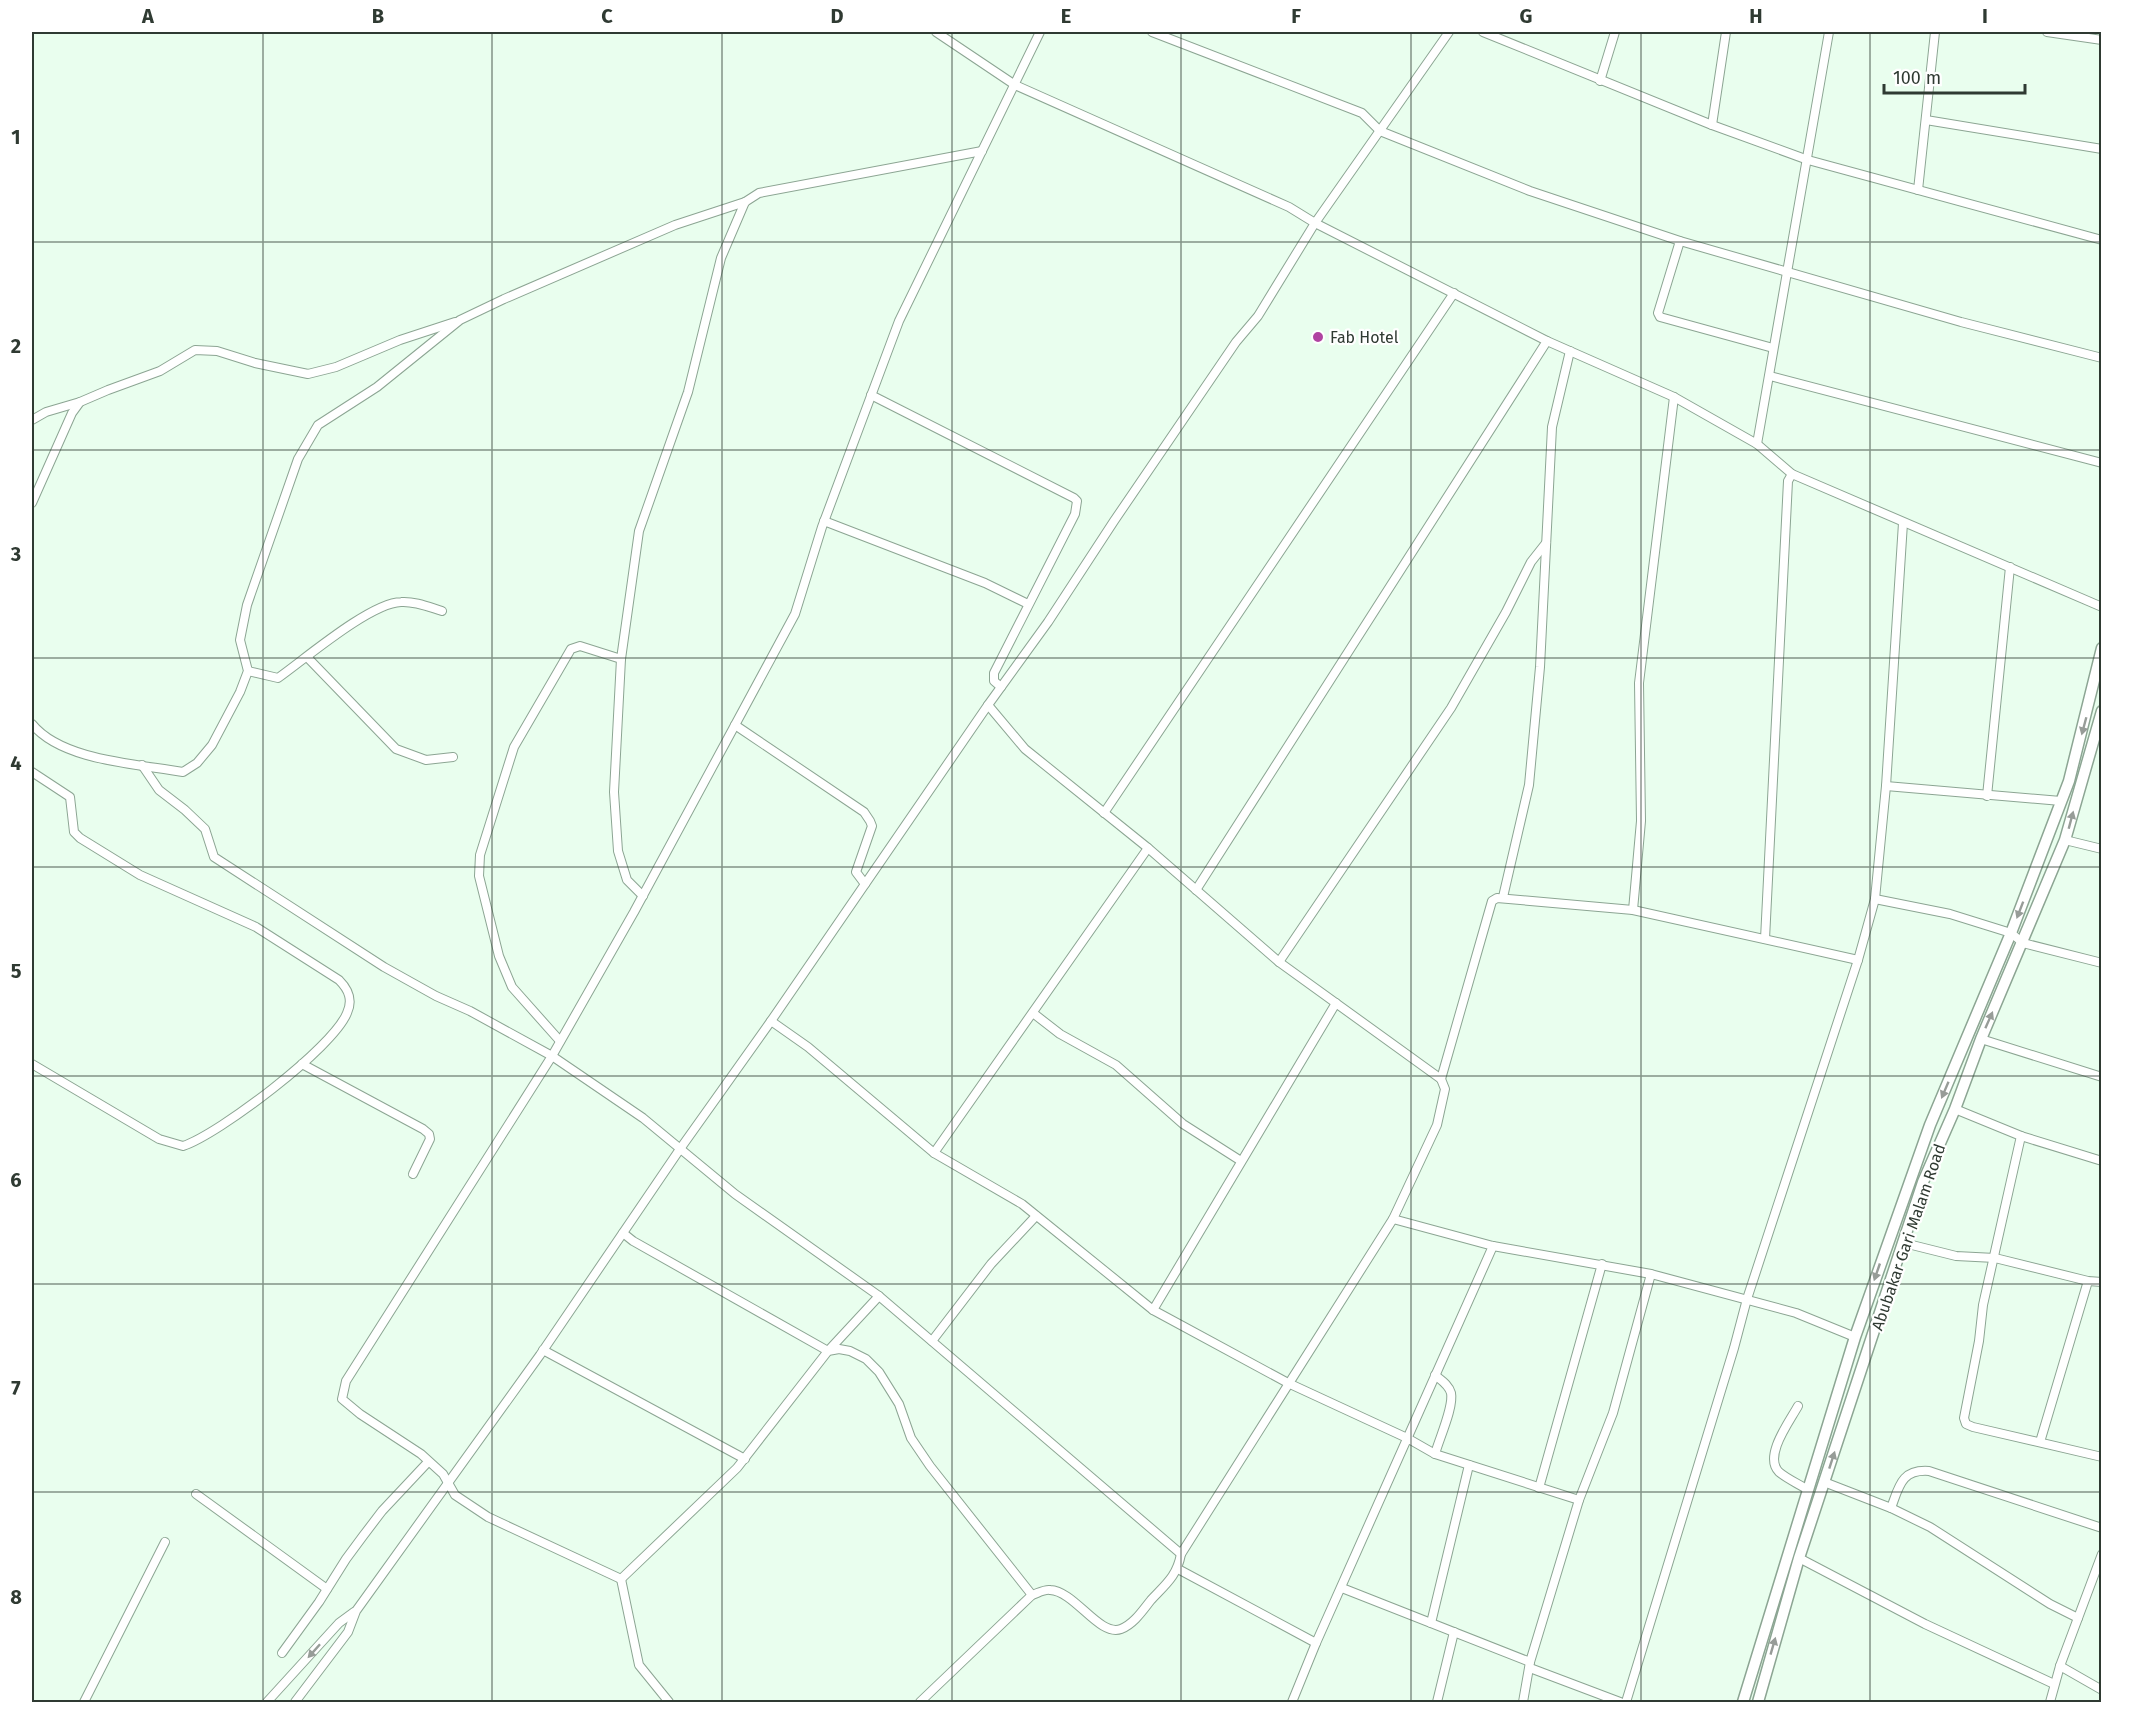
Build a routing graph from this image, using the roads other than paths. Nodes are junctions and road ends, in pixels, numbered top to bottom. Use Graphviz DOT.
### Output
graph roads {
  1 [pos="936,32"];
  2 [pos="1040,32"];
  3 [pos="1152,32"];
  4 [pos="1449,32"];
  5 [pos="1483,32"];
  6 [pos="1615,32"];
  7 [pos="1726,32"];
  8 [pos="1830,32"];
  9 [pos="1935,32"];
  10 [pos="2047,32"];
  11 [pos="2102,40"];
  12 [pos="1600,81"];
  13 [pos="1015,85"];
  14 [pos="1926,120"];
  15 [pos="1712,125"];
  16 [pos="1380,131"];
  17 [pos="2102,149"];
  18 [pos="982,151"];
  19 [pos="1808,159"];
  20 [pos="1918,190"];
  21 [pos="745,202"];
  22 [pos="1315,223"];
  23 [pos="2102,240"];
  24 [pos="1680,241"];
  25 [pos="1787,272"];
  26 [pos="1454,293"];
  27 [pos="460,320"];
  28 [pos="1547,341"];
  29 [pos="1773,348"];
  30 [pos="1570,351"];
  31 [pos="2102,358"];
  32 [pos="1770,376"];
  33 [pos="871,395"];
  34 [pos="1674,397"];
  35 [pos="80,402"];
  36 [pos="32,420"];
  37 [pos="1757,444"];
  38 [pos="2102,463"];
  39 [pos="1792,474"];
  40 [pos="32,503"];
  41 [pos="824,521"];
  42 [pos="1903,523"];
  43 [pos="1546,543"];
  44 [pos="2010,567"];
  45 [pos="1028,604"];
  46 [pos="2102,607"];
  47 [pos="442,611"];
  48 [pos="2102,648"];
  49 [pos="307,657"];
  50 [pos="621,659"];
  51 [pos="248,671"];
  52 [pos="1001,687"];
  53 [pos="988,705"];
  54 [pos="2102,711"];
  55 [pos="32,724"];
  56 [pos="735,724"];
  57 [pos="2100,725"];
  58 [pos="453,757"];
  59 [pos="142,765"];
  60 [pos="32,772"];
  61 [pos="1886,786"];
  62 [pos="1987,796"];
  63 [pos="2061,801"];
  64 [pos="1104,813"];
  65 [pos="2065,840"];
  66 [pos="1148,848"];
  67 [pos="2102,849"];
  68 [pos="865,884"];
  69 [pos="1196,890"];
  70 [pos="642,896"];
  71 [pos="1503,897"];
  72 [pos="1875,899"];
  73 [pos="1633,910"];
  74 [pos="2012,933"];
  75 [pos="1765,939"];
  76 [pos="2023,943"];
  77 [pos="1858,960"];
  78 [pos="1279,962"];
  79 [pos="2102,963"];
  80 [pos="1336,1003"];
  81 [pos="1033,1013"];
  82 [pos="771,1021"];
  83 [pos="1981,1039"];
  84 [pos="560,1041"];
  85 [pos="552,1056"];
  86 [pos="32,1064"];
  87 [pos="302,1064"];
  88 [pos="2102,1077"];
  89 [pos="1441,1079"];
  90 [pos="1955,1109"];
  91 [pos="2021,1136"];
  92 [pos="680,1149"];
  93 [pos="934,1153"];
  94 [pos="1241,1161"];
  95 [pos="2102,1161"];
  96 [pos="413,1174"];
  97 [pos="1036,1216"];
  98 [pos="1392,1219"];
  99 [pos="623,1233"];
  100 [pos="1904,1243"];
  101 [pos="1493,1246"];
  102 [pos="1995,1258"];
  103 [pos="1602,1264"];
  104 [pos="1651,1274"];
  105 [pos="2088,1281"];
  106 [pos="2102,1282"];
  107 [pos="879,1296"];
  108 [pos="1747,1299"];
  109 [pos="1153,1310"];
  110 [pos="1855,1337"];
  111 [pos="932,1341"];
  112 [pos="543,1350"];
  113 [pos="828,1351"];
  114 [pos="1435,1375"];
  115 [pos="1288,1383"];
  116 [pos="1798,1406"];
  117 [pos="1407,1438"];
  118 [pos="2040,1442"];
  119 [pos="1435,1454"];
  120 [pos="2102,1457"];
  121 [pos="745,1459"];
  122 [pos="428,1462"];
  123 [pos="1469,1465"];
  124 [pos="1824,1482"];
  125 [pos="449,1483"];
  126 [pos="1539,1488"];
  127 [pos="1808,1490"];
  128 [pos="196,1494"];
  129 [pos="1579,1500"];
  130 [pos="1891,1508"];
  131 [pos="2102,1528"];
  132 [pos="165,1542"];
  133 [pos="1181,1554"];
  134 [pos="2102,1554"];
  135 [pos="1799,1558"];
  136 [pos="1178,1569"];
  137 [pos="621,1579"];
  138 [pos="1342,1588"];
  139 [pos="327,1589"];
  140 [pos="1032,1595"];
  141 [pos="356,1611"];
  142 [pos="2078,1618"];
  143 [pos="1431,1623"];
  144 [pos="1455,1632"];
  145 [pos="1316,1643"];
  146 [pos="282,1653"];
  147 [pos="1530,1665"];
  148 [pos="2060,1666"];
  149 [pos="2054,1684"];
  150 [pos="2102,1690"];
  151 [pos="84,1702"];
  152 [pos="267,1702"];
  153 [pos="295,1702"];
  154 [pos="669,1702"];
  155 [pos="920,1702"];
  156 [pos="1292,1702"];
  157 [pos="1437,1702"];
  158 [pos="1523,1702"];
  159 [pos="1620,1702"];
  160 [pos="1626,1702"];
  161 [pos="1743,1702"];
  162 [pos="1758,1702"];
  163 [pos="2050,1702"];
  1 -- 13 [label="street"];
  2 -- 13 [label="street"];
  3 -- 16 [label="street"];
  4 -- 16 [label="street"];
  5 -- 12 [label="street"];
  6 -- 12 [label="street"];
  7 -- 15 [label="street"];
  8 -- 19 [label="street"];
  9 -- 14 [label="street"];
  10 -- 11 [label="street"];
  12 -- 15 [label="street"];
  13 -- 18 [label="street"];
  13 -- 22 [label="street"];
  14 -- 17 [label="street"];
  14 -- 20 [label="street"];
  15 -- 19 [label="street"];
  16 -- 22 [label="street"];
  16 -- 24 [label="street"];
  18 -- 21 [label="street"];
  18 -- 33 [label="street"];
  19 -- 20 [label="street"];
  19 -- 25 [label="street"];
  20 -- 23 [label="street"];
  21 -- 27 [label="street"];
  21 -- 50 [label="street"];
  22 -- 26 [label="street"];
  22 -- 52 [label="street"];
  24 -- 25 [label="street"];
  24 -- 29 [label="street"];
  25 -- 29 [label="street"];
  25 -- 31 [label="street"];
  26 -- 28 [label="street"];
  26 -- 64 [label="street"];
  27 -- 35 [label="street"];
  27 -- 51 [label="street"];
  28 -- 30 [label="street"];
  28 -- 69 [label="street"];
  29 -- 32 [label="street"];
  30 -- 34 [label="street"];
  30 -- 43 [label="street"];
  32 -- 37 [label="street"];
  32 -- 38 [label="street"];
  33 -- 41 [label="street"];
  33 -- 45 [label="street"];
  34 -- 37 [label="street"];
  34 -- 73 [label="street"];
  35 -- 36 [label="street"];
  35 -- 40 [label="street"];
  37 -- 39 [label="street"];
  39 -- 42 [label="street"];
  39 -- 75 [label="street"];
  41 -- 45 [label="street"];
  41 -- 56 [label="street"];
  42 -- 44 [label="street"];
  42 -- 61 [label="street"];
  43 -- 71 [label="street"];
  43 -- 78 [label="street"];
  44 -- 46 [label="street"];
  44 -- 62 [label="street"];
  45 -- 52 [label="street"];
  47 -- 49 [label="street"];
  48 -- 63 [label="street, one-way"];
  49 -- 51 [label="street"];
  49 -- 58 [label="street"];
  50 -- 70 [label="street"];
  50 -- 84 [label="street"];
  51 -- 59 [label="street"];
  52 -- 53 [label="street"];
  53 -- 64 [label="street"];
  53 -- 68 [label="street"];
  54 -- 57 [label="street, Abubakar Gari Malam Road"];
  55 -- 59 [label="street"];
  56 -- 68 [label="street"];
  56 -- 70 [label="street"];
  65 -- 57 [label="street, Abubakar Gari Malam Road, one-way"];
  59 -- 85 [label="street"];
  60 -- 87 [label="street"];
  61 -- 62 [label="street"];
  61 -- 72 [label="street"];
  62 -- 63 [label="street"];
  63 -- 74 [label="street, one-way"];
  64 -- 66 [label="street"];
  65 -- 67 [label="street"];
  65 -- 76 [label="street, Abubakar Gari Malam Road"];
  66 -- 69 [label="street"];
  66 -- 81 [label="street"];
  68 -- 82 [label="street"];
  69 -- 78 [label="street"];
  70 -- 84 [label="street"];
  71 -- 73 [label="street"];
  71 -- 89 [label="street"];
  72 -- 74 [label="street"];
  72 -- 77 [label="street"];
  73 -- 75 [label="street"];
  74 -- 76 [label="street"];
  74 -- 110 [label="street, one-way"];
  75 -- 77 [label="street"];
  76 -- 79 [label="street"];
  83 -- 76 [label="street, Abubakar Gari Malam Road, one-way"];
  77 -- 108 [label="street"];
  78 -- 80 [label="street"];
  80 -- 89 [label="street"];
  80 -- 94 [label="street"];
  81 -- 93 [label="street"];
  81 -- 94 [label="street"];
  82 -- 92 [label="street"];
  82 -- 93 [label="street"];
  83 -- 88 [label="street"];
  83 -- 90 [label="street, Abubakar Gari Malam Road"];
  84 -- 85 [label="street"];
  85 -- 92 [label="street"];
  85 -- 122 [label="street"];
  86 -- 87 [label="street"];
  87 -- 96 [label="street"];
  89 -- 98 [label="street"];
  90 -- 91 [label="street"];
  90 -- 100 [label="street, Abubakar Gari Malam Road"];
  91 -- 95 [label="street"];
  91 -- 102 [label="street"];
  92 -- 99 [label="street"];
  92 -- 107 [label="street"];
  93 -- 97 [label="street"];
  94 -- 109 [label="street"];
  97 -- 109 [label="street"];
  97 -- 111 [label="street"];
  98 -- 101 [label="street"];
  98 -- 115 [label="street"];
  99 -- 112 [label="street"];
  99 -- 113 [label="street"];
  100 -- 102 [label="street"];
  124 -- 100 [label="street, Abubakar Gari Malam Road, one-way"];
  101 -- 103 [label="street"];
  101 -- 114 [label="street"];
  102 -- 105 [label="street"];
  102 -- 118 [label="street"];
  103 -- 104 [label="street"];
  103 -- 126 [label="street"];
  104 -- 108 [label="street"];
  104 -- 129 [label="street"];
  105 -- 106 [label="street"];
  105 -- 118 [label="street"];
  107 -- 111 [label="street"];
  107 -- 113 [label="street"];
  108 -- 110 [label="street"];
  108 -- 160 [label="street"];
  109 -- 115 [label="street"];
  110 -- 127 [label="street"];
  111 -- 133 [label="street"];
  112 -- 121 [label="street"];
  112 -- 125 [label="street"];
  113 -- 121 [label="street"];
  113 -- 140 [label="street"];
  114 -- 117 [label="street"];
  114 -- 119 [label="street"];
  115 -- 117 [label="street"];
  115 -- 133 [label="street"];
  116 -- 127 [label="street"];
  117 -- 119 [label="street"];
  117 -- 138 [label="street"];
  118 -- 120 [label="street"];
  119 -- 123 [label="street"];
  121 -- 137 [label="street"];
  122 -- 125 [label="street"];
  122 -- 139 [label="street"];
  123 -- 126 [label="street"];
  123 -- 143 [label="street"];
  124 -- 130 [label="street"];
  124 -- 135 [label="street, Abubakar Gari Malam Road"];
  125 -- 137 [label="street"];
  125 -- 141 [label="street"];
  126 -- 129 [label="street"];
  127 -- 161 [label="street"];
  128 -- 139 [label="street"];
  129 -- 147 [label="street"];
  130 -- 131 [label="street"];
  130 -- 142 [label="street"];
  132 -- 151 [label="street"];
  133 -- 136 [label="street"];
  134 -- 142 [label="street"];
  135 -- 149 [label="street"];
  162 -- 135 [label="street, Abubakar Gari Malam Road, one-way"];
  136 -- 140 [label="street"];
  136 -- 145 [label="street"];
  137 -- 154 [label="street"];
  138 -- 143 [label="street"];
  138 -- 145 [label="street"];
  139 -- 146 [label="street"];
  140 -- 155 [label="street"];
  141 -- 152 [label="street, one-way"];
  141 -- 153 [label="street"];
  142 -- 148 [label="street"];
  143 -- 144 [label="street"];
  144 -- 147 [label="street"];
  144 -- 157 [label="street"];
  145 -- 156 [label="street"];
  147 -- 158 [label="street"];
  147 -- 159 [label="street"];
  148 -- 149 [label="street"];
  148 -- 150 [label="street"];
  149 -- 163 [label="street"];
}
